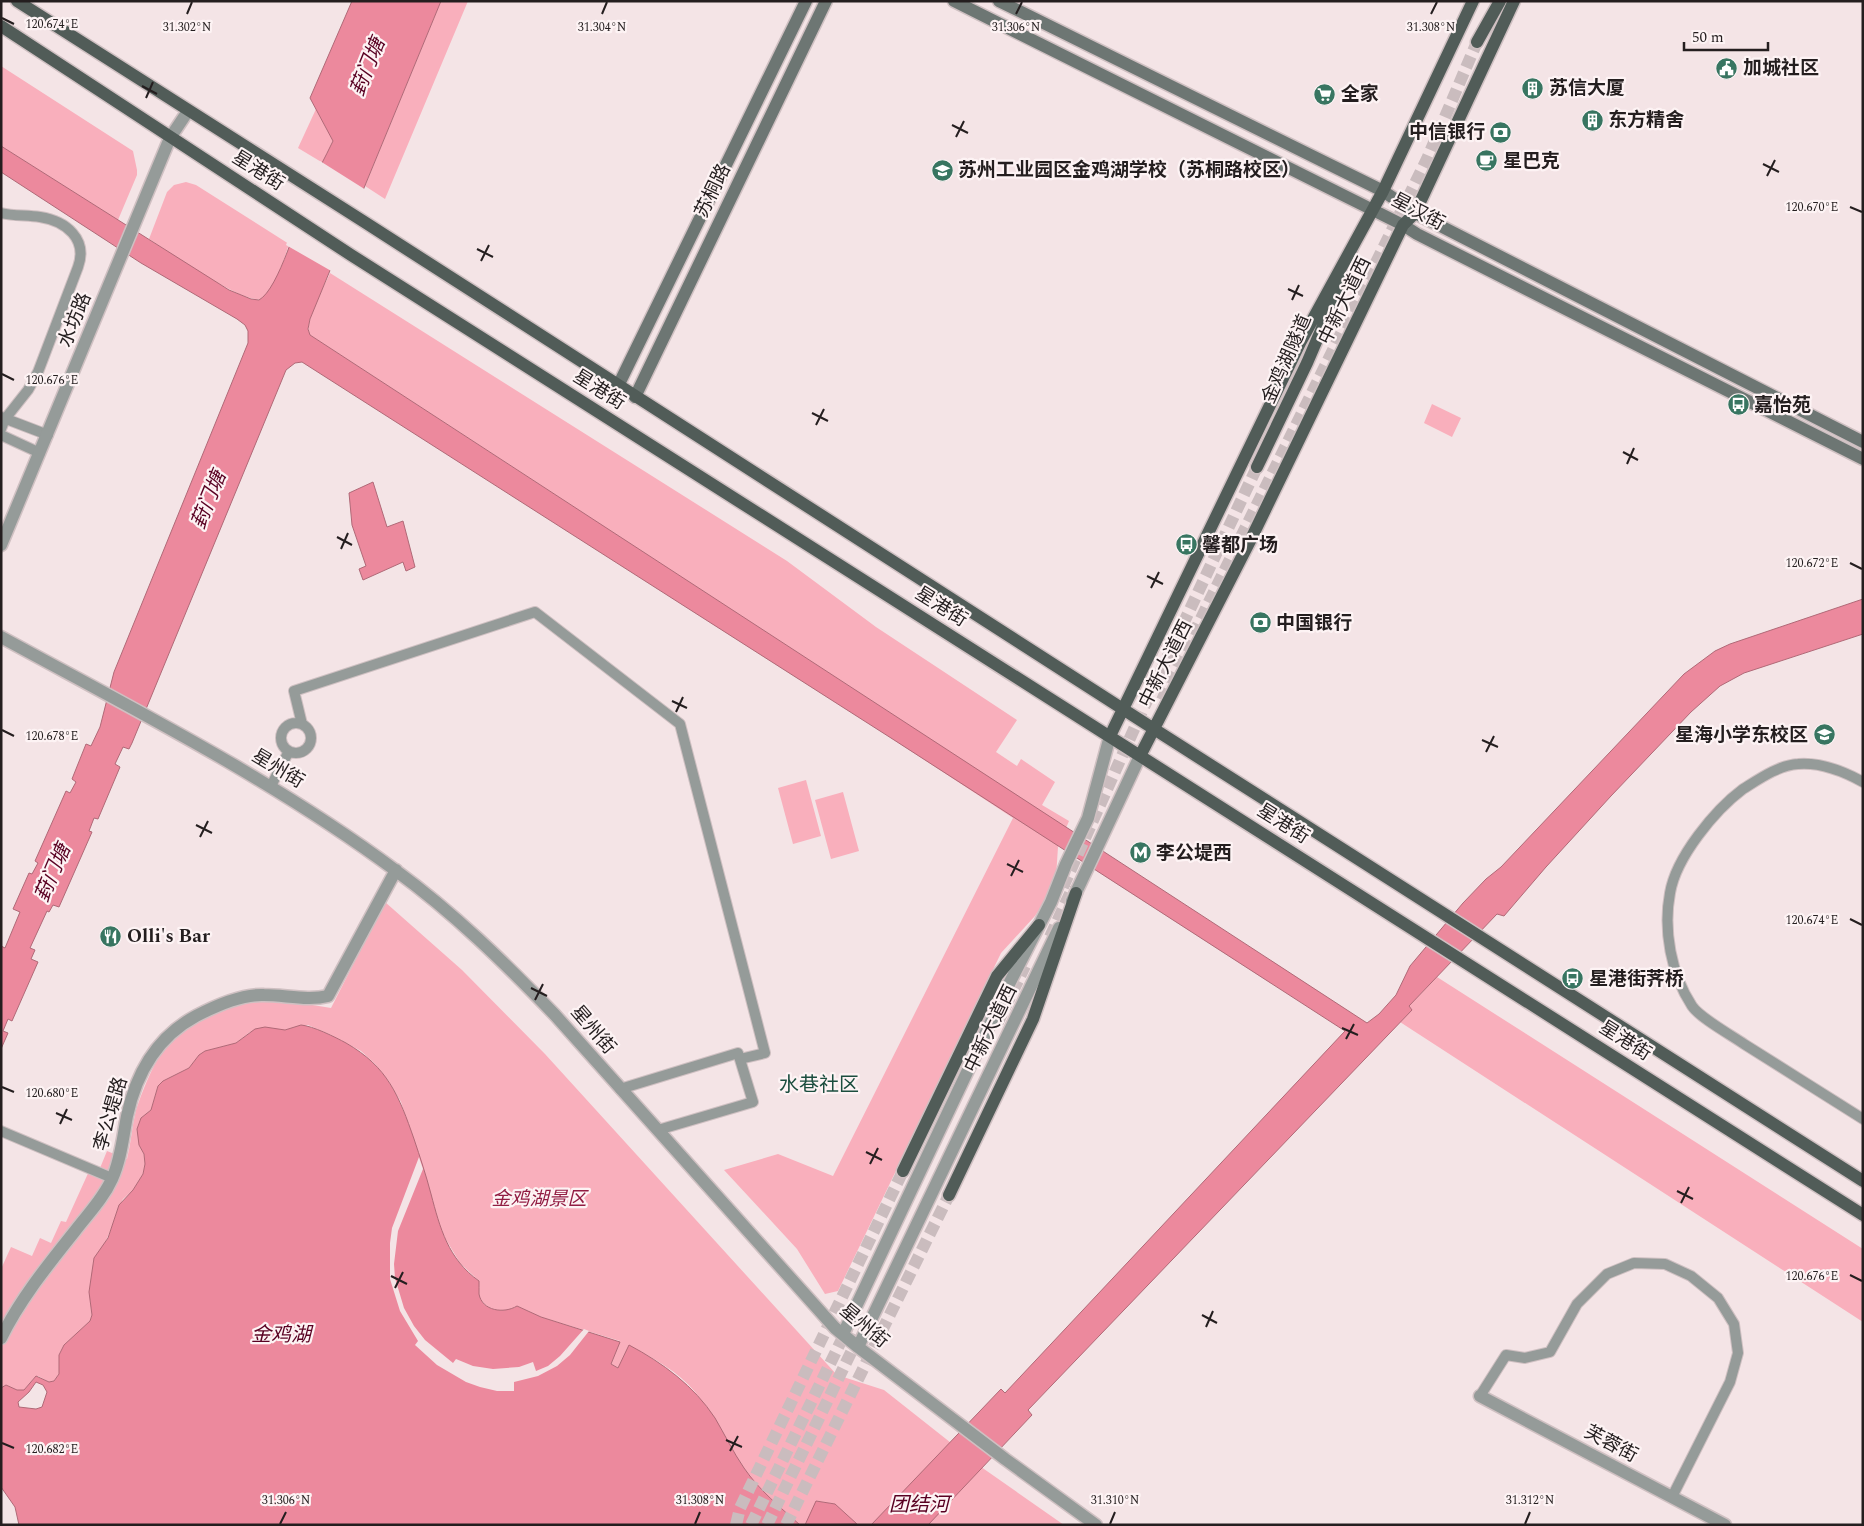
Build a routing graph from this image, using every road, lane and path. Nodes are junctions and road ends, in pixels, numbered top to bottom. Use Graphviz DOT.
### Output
graph roads {
  1 [pos="17,1"];
  2 [pos="806,1"];
  3 [pos="826,1"];
  4 [pos="954,1"];
  5 [pos="999,1"];
  6 [pos="1473,1"];
  7 [pos="1500,1"];
  8 [pos="1514,1"];
  9 [pos="1,26"];
  10 [pos="1078,40"];
  11 [pos="1477,42"];
  12 [pos="1069,59"];
  13 [pos="754,108"];
  14 [pos="188,110"];
  15 [pos="770,116"];
  16 [pos="170,138"];
  17 [pos="1383,191"];
  18 [pos="1373,210"];
  19 [pos="1,213"];
  20 [pos="1415,213"];
  21 [pos="1403,225"];
  22 [pos="632,358"];
  23 [pos="649,366"];
  24 [pos="618,386"];
  25 [pos="635,397"];
  26 [pos="3,422"];
  27 [pos="48,434"];
  28 [pos="1,435"];
  29 [pos="1863,442"];
  30 [pos="40,452"];
  31 [pos="1863,459"];
  32 [pos="1257,467"];
  33 [pos="1,545"];
  34 [pos="1,637"];
  35 [pos="1124,709"];
  36 [pos="302,724"];
  37 [pos="1154,729"];
  38 [pos="1110,736"];
  39 [pos="289,751"];
  40 [pos="1140,756"];
  41 [pos="1863,782"];
  42 [pos="271,786"];
  43 [pos="396,870"];
  44 [pos="1076,893"];
  45 [pos="1039,925"];
  46 [pos="740,1060"];
  47 [pos="620,1089"];
  48 [pos="1863,1119"];
  49 [pos="658,1130"];
  50 [pos="1,1131"];
  51 [pos="903,1171"];
  52 [pos="112,1178"];
  53 [pos="1863,1181"];
  54 [pos="948,1195"];
  55 [pos="1861,1213"];
  56 [pos="843,1334"];
  57 [pos="1,1338"];
  58 [pos="858,1347"];
  59 [pos="1480,1396"];
  60 [pos="1672,1497"];
  61 [pos="1096,1525"];
  62 [pos="1725,1525"];
  1 -- 14 [label="main road, 星港街"];
  2 -- 13 [label="main road, 苏桐路"];
  3 -- 15 [label="main road, 苏桐路"];
  4 -- 12 [label="main road, 星汉街"];
  5 -- 10 [label="main road, 星汉街"];
  6 -- 17 [label="main road, 中新大道西"];
  7 -- 11 [label="main road"];
  8 -- 20 [label="main road, 中新大道西"];
  9 -- 16 [label="main road, 星港街"];
  10 -- 12 [label="main road"];
  10 -- 17 [label="main road, 星汉街"];
  12 -- 18 [label="main road, 星汉街"];
  13 -- 15 [label="main road"];
  13 -- 22 [label="main road, 苏桐路"];
  14 -- 16 [label="street, 水坊路"];
  14 -- 24 [label="main road, 星港街"];
  15 -- 23 [label="main road, 苏桐路"];
  16 -- 27 [label="street, 水坊路"];
  16 -- 38 [label="main road, 星港街"];
  17 -- 18 [label="main road, 中新大道西"];
  17 -- 20 [label="main road, 星汉街"];
  18 -- 21 [label="main road, 星汉街"];
  18 -- 32 [label="main road, 金鸡湖隧道"];
  18 -- 35 [label="main road, 中新大道西"];
  19 -- 26 [label="street"];
  20 -- 21 [label="main road, 中新大道西"];
  20 -- 29 [label="main road, 星汉街"];
  21 -- 31 [label="main road, 星汉街"];
  21 -- 37 [label="main road, 中新大道西"];
  22 -- 23 [label="main road"];
  22 -- 24 [label="main road, 苏桐路"];
  23 -- 25 [label="main road, 苏桐路"];
  24 -- 25 [label="main road, 星港街"];
  25 -- 35 [label="main road, 星港街"];
  26 -- 27 [label="street"];
  27 -- 30 [label="street, 水坊路"];
  28 -- 30 [label="street"];
  30 -- 33 [label="street, 水坊路"];
  34 -- 42 [label="street, 星州街"];
  35 -- 37 [label="main road, 星港街"];
  35 -- 38 [label="main road, 中新大道西"];
  36 -- 39 [label="street"];
  36 -- 39 [label="street"];
  36 -- 46 [label="street"];
  37 -- 40 [label="main road, 中新大道西"];
  37 -- 53 [label="main road, 星港街"];
  38 -- 40 [label="main road, 星港街"];
  38 -- 45 [label="street, 中新大道西"];
  39 -- 42 [label="street"];
  40 -- 44 [label="street, 中新大道西"];
  40 -- 55 [label="main road, 星港街"];
  41 -- 48 [label="street"];
  42 -- 43 [label="street, 星州街"];
  43 -- 47 [label="street, 星州街"];
  43 -- 52 [label="street, 李公堤路"];
  44 -- 54 [label="main road"];
  44 -- 58 [label="street, 中新大道西"];
  45 -- 51 [label="main road"];
  45 -- 56 [label="street, 中新大道西"];
  46 -- 47 [label="street"];
  46 -- 49 [label="street"];
  47 -- 49 [label="street, 星州街"];
  49 -- 56 [label="street, 星州街"];
  50 -- 52 [label="street"];
  52 -- 57 [label="street, 李公堤路"];
  56 -- 58 [label="street, 星州街"];
  58 -- 61 [label="street, 星州街"];
  59 -- 60 [label="street, 芙蓉街"];
  59 -- 60 [label="street"];
  60 -- 62 [label="street, 芙蓉街"];
}
